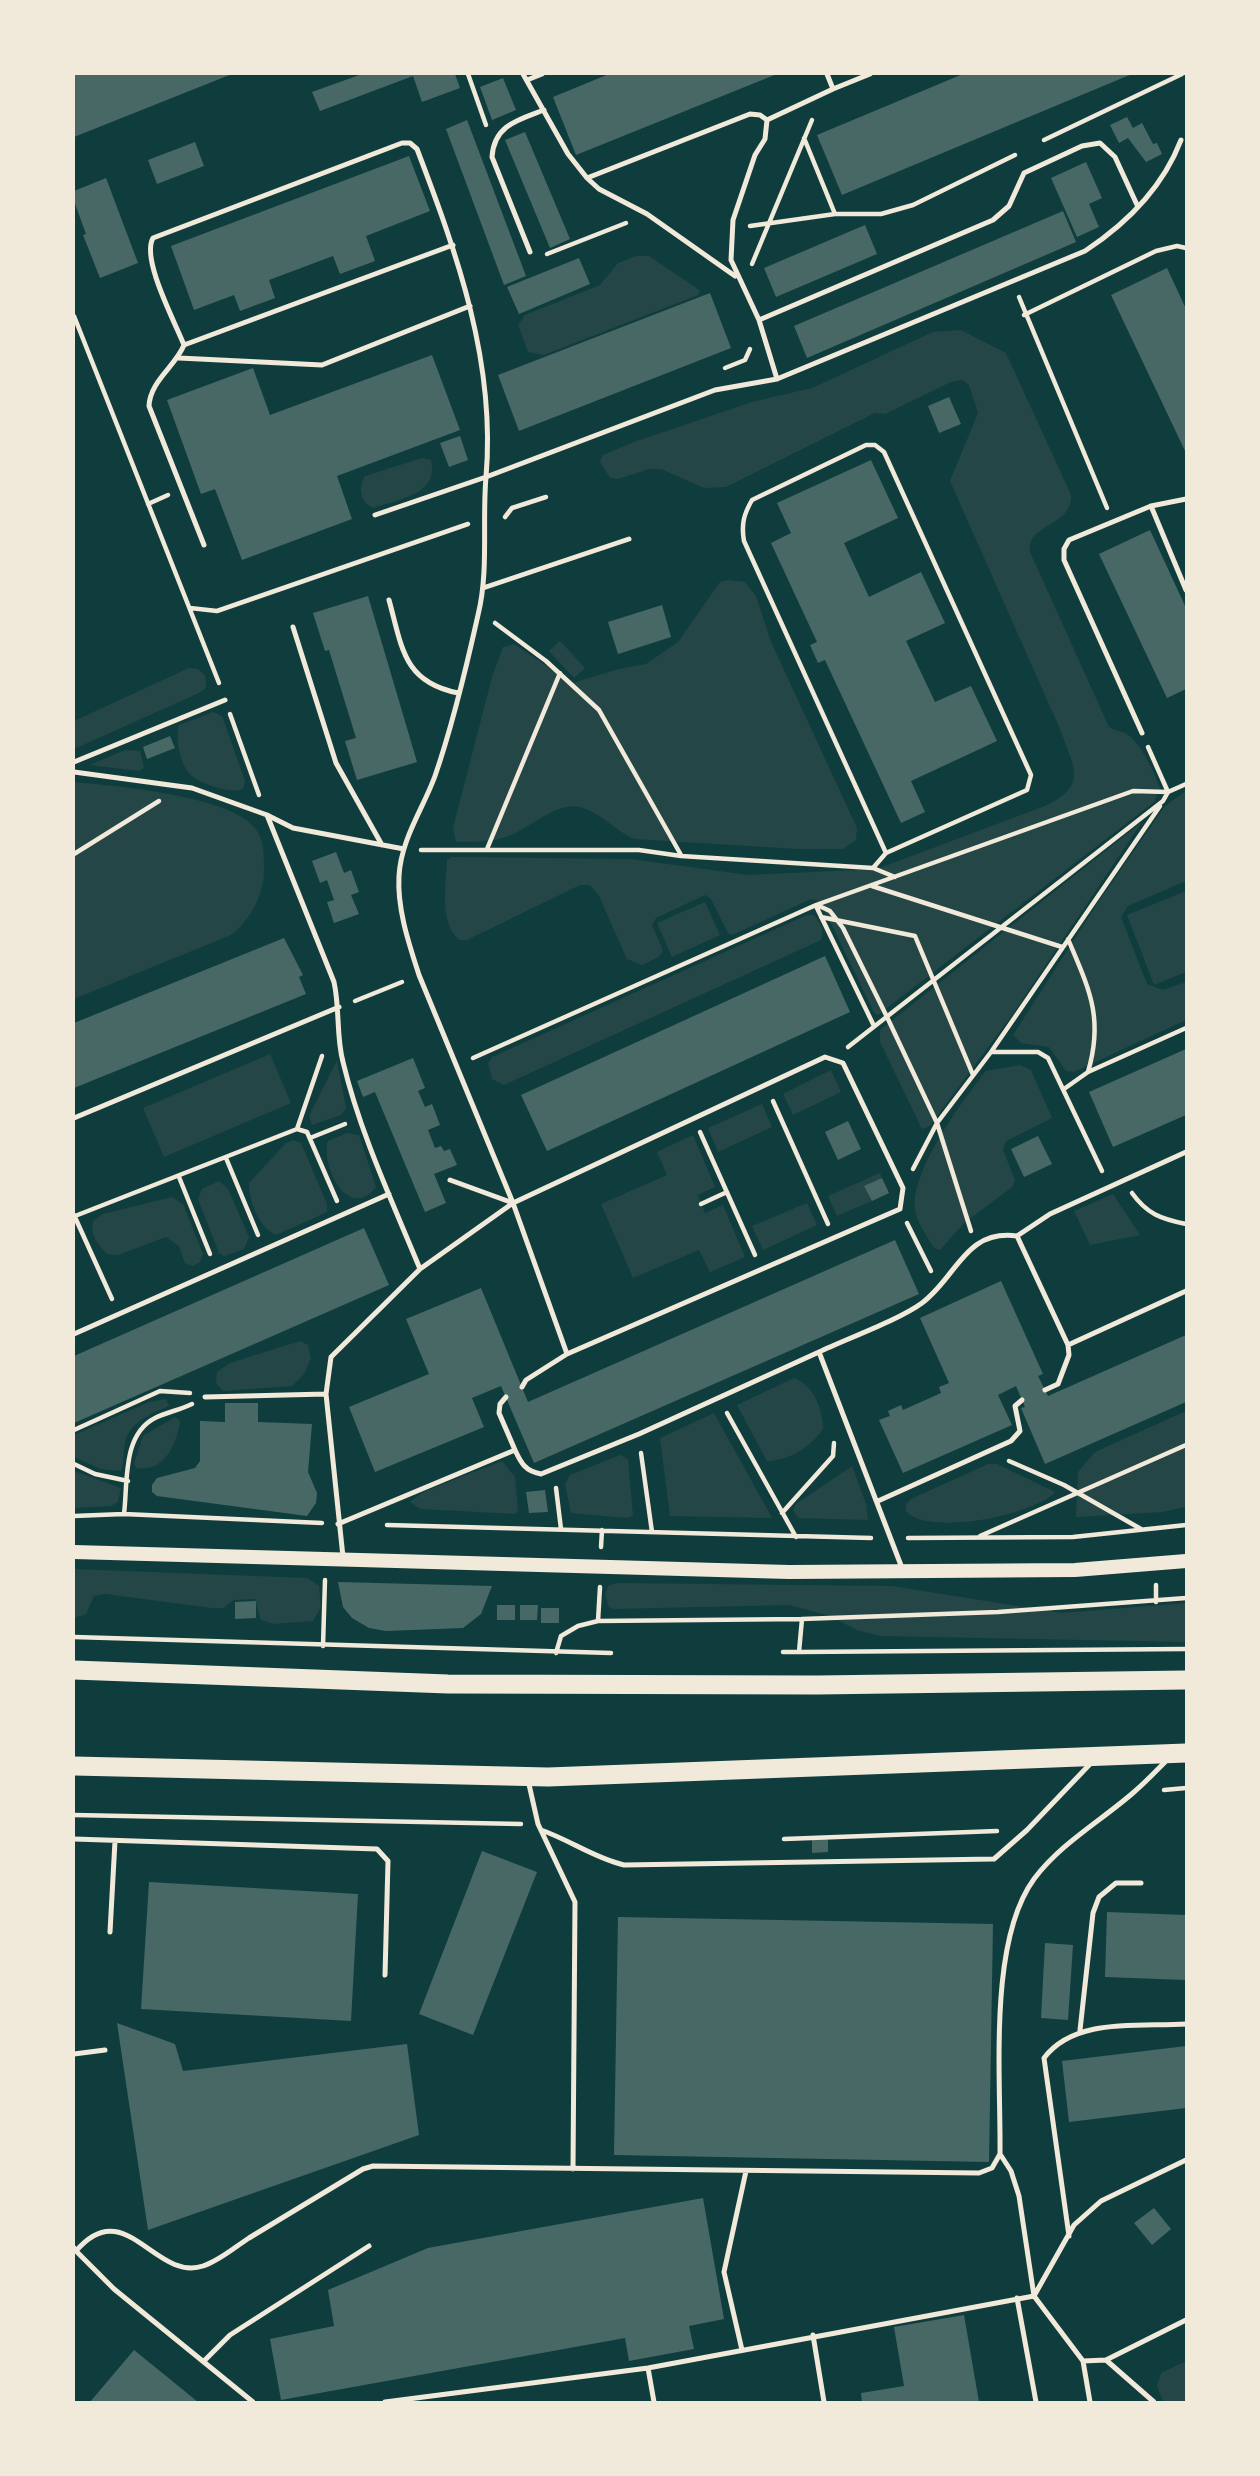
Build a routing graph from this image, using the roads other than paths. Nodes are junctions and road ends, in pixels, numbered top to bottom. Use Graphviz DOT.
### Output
graph roads {
  1 [pos="523,74"];
  2 [pos="542,74"];
  3 [pos="827,74"];
  4 [pos="870,74"];
  5 [pos="527,80"];
  6 [pos="833,89"];
  7 [pos="544,110"];
  8 [pos="767,120"];
  9 [pos="1181,140"];
  10 [pos="587,178"];
  11 [pos="1138,207"];
  12 [pos="453,245"];
  13 [pos="530,252"];
  14 [pos="737,277"];
  15 [pos="470,306"];
  16 [pos="759,320"];
  17 [pos="184,345"];
  18 [pos="179,358"];
  19 [pos="777,379"];
  20 [pos="486,477"];
  21 [pos="1186,499"];
  22 [pos="1151,506"];
  23 [pos="375,515"];
  24 [pos="629,539"];
  25 [pos="204,545"];
  26 [pos="1184,580"];
  27 [pos="483,588"];
  28 [pos="1186,590"];
  29 [pos="389,600"];
  30 [pos="293,627"];
  31 [pos="458,693"];
  32 [pos="225,700"];
  33 [pos="1142,733"];
  34 [pos="74,762"];
  35 [pos="74,772"];
  36 [pos="267,815"];
  37 [pos="382,845"];
  38 [pos="404,849"];
  39 [pos="339,1007"];
  40 [pos="74,1118"];
  41 [pos="1186,1152"];
  42 [pos="450,1180"];
  43 [pos="389,1194"];
  44 [pos="513,1203"];
  45 [pos="1017,1236"];
  46 [pos="421,1269"];
  47 [pos="1186,1292"];
  48 [pos="74,1334"];
  49 [pos="1068,1345"];
  50 [pos="819,1352"];
  51 [pos="567,1354"];
  52 [pos="522,1387"];
  53 [pos="1045,1390"];
  54 [pos="327,1394"];
  55 [pos="205,1397"];
  56 [pos="506,1397"];
  57 [pos="1022,1400"];
  58 [pos="515,1450"];
  59 [pos="878,1501"];
  60 [pos="338,1524"];
  61 [pos="74,1552"];
  62 [pos="343,1557"];
  63 [pos="1186,1561"];
  64 [pos="903,1571"];
  65 [pos="74,1670"];
  66 [pos="1186,1680"];
  67 [pos="1180,1753"];
  68 [pos="1095,1759"];
  69 [pos="74,1766"];
  70 [pos="528,1777"];
  71 [pos="540,1827"];
  72 [pos="74,1839"];
  73 [pos="115,1841"];
  74 [pos="1141,1883"];
  75 [pos="110,1933"];
  76 [pos="385,1975"];
  77 [pos="1186,2024"];
  78 [pos="1080,2030"];
  79 [pos="104,2050"];
  80 [pos="74,2054"];
  81 [pos="1000,2154"];
  82 [pos="1186,2160"];
  83 [pos="573,2169"];
  84 [pos="746,2171"];
  85 [pos="1069,2236"];
  86 [pos="369,2246"];
  87 [pos="75,2249"];
  88 [pos="1034,2296"];
  89 [pos="1017,2298"];
  90 [pos="1186,2320"];
  91 [pos="813,2335"];
  92 [pos="742,2350"];
  93 [pos="1106,2360"];
  94 [pos="204,2361"];
  95 [pos="1083,2361"];
  96 [pos="648,2368"];
  97 [pos="253,2403"];
  98 [pos="385,2403"];
  99 [pos="654,2403"];
  100 [pos="824,2403"];
  101 [pos="1036,2403"];
  102 [pos="1090,2403"];
  103 [pos="1154,2403"];
  1 -- 5 [label="lane"];
  2 -- 5 [label="lane"];
  3 -- 6 [label="lane"];
  4 -- 6 [label="lane"];
  5 -- 7 [label="lane"];
  6 -- 8 [label="lane"];
  7 -- 10 [label="lane"];
  7 -- 13 [label="lane"];
  8 -- 10 [label="lane"];
  8 -- 14 [label="lane"];
  9 -- 11 [label="lane"];
  10 -- 14 [label="lane"];
  11 -- 16 [label="lane"];
  11 -- 19 [label="lane"];
  12 -- 15 [label="lane"];
  12 -- 17 [label="lane"];
  12 -- 17 [label="lane"];
  14 -- 16 [label="lane"];
  15 -- 18 [label="lane"];
  15 -- 20 [label="lane"];
  16 -- 19 [label="lane"];
  17 -- 18 [label="lane"];
  18 -- 25 [label="lane"];
  19 -- 20 [label="lane"];
  20 -- 23 [label="lane"];
  20 -- 27 [label="lane"];
  21 -- 22 [label="lane"];
  22 -- 26 [label="lane"];
  22 -- 33 [label="lane"];
  24 -- 27 [label="lane"];
  26 -- 28 [label="lane"];
  27 -- 31 [label="lane"];
  29 -- 31 [label="lane"];
  30 -- 37 [label="lane"];
  31 -- 38 [label="lane"];
  32 -- 34 [label="lane"];
  35 -- 36 [label="lane"];
  36 -- 37 [label="lane"];
  36 -- 39 [label="lane"];
  37 -- 38 [label="lane"];
  38 -- 44 [label="lane"];
  39 -- 40 [label="lane"];
  39 -- 43 [label="lane"];
  41 -- 45 [label="lane"];
  42 -- 44 [label="lane"];
  43 -- 46 [label="lane"];
  43 -- 48 [label="lane"];
  44 -- 46 [label="lane"];
  44 -- 51 [label="lane"];
  44 -- 51 [label="lane"];
  45 -- 49 [label="lane"];
  45 -- 50 [label="lane"];
  46 -- 54 [label="lane"];
  47 -- 49 [label="lane"];
  49 -- 53 [label="lane"];
  50 -- 58 [label="lane"];
  50 -- 59 [label="lane"];
  51 -- 52 [label="lane"];
  54 -- 55 [label="lane"];
  54 -- 60 [label="lane"];
  56 -- 58 [label="lane"];
  57 -- 59 [label="lane"];
  58 -- 60 [label="lane"];
  59 -- 64 [label="lane"];
  60 -- 62 [label="lane"];
  61 -- 62 [label="main road"];
  62 -- 64 [label="main road"];
  63 -- 64 [label="main road"];
  65 -- 66 [label="highway"];
  67 -- 68 [label="highway"];
  67 -- 81 [label="lane"];
  68 -- 70 [label="highway"];
  68 -- 71 [label="lane"];
  69 -- 70 [label="highway"];
  70 -- 71 [label="lane"];
  71 -- 83 [label="lane"];
  72 -- 73 [label="lane"];
  73 -- 75 [label="lane"];
  73 -- 76 [label="lane"];
  74 -- 78 [label="lane"];
  77 -- 78 [label="lane"];
  78 -- 85 [label="lane"];
  79 -- 80 [label="lane"];
  81 -- 84 [label="lane"];
  81 -- 88 [label="lane"];
  82 -- 85 [label="lane"];
  83 -- 84 [label="lane"];
  83 -- 87 [label="lane"];
  84 -- 92 [label="lane"];
  85 -- 88 [label="lane"];
  86 -- 94 [label="lane"];
  87 -- 94 [label="lane"];
  88 -- 89 [label="lane"];
  88 -- 95 [label="lane"];
  89 -- 91 [label="lane"];
  89 -- 101 [label="lane"];
  90 -- 93 [label="lane"];
  91 -- 92 [label="lane"];
  91 -- 100 [label="lane"];
  92 -- 96 [label="lane"];
  93 -- 95 [label="lane"];
  93 -- 103 [label="lane"];
  94 -- 97 [label="lane"];
  95 -- 102 [label="lane"];
  96 -- 98 [label="lane"];
  96 -- 99 [label="lane"];
}
